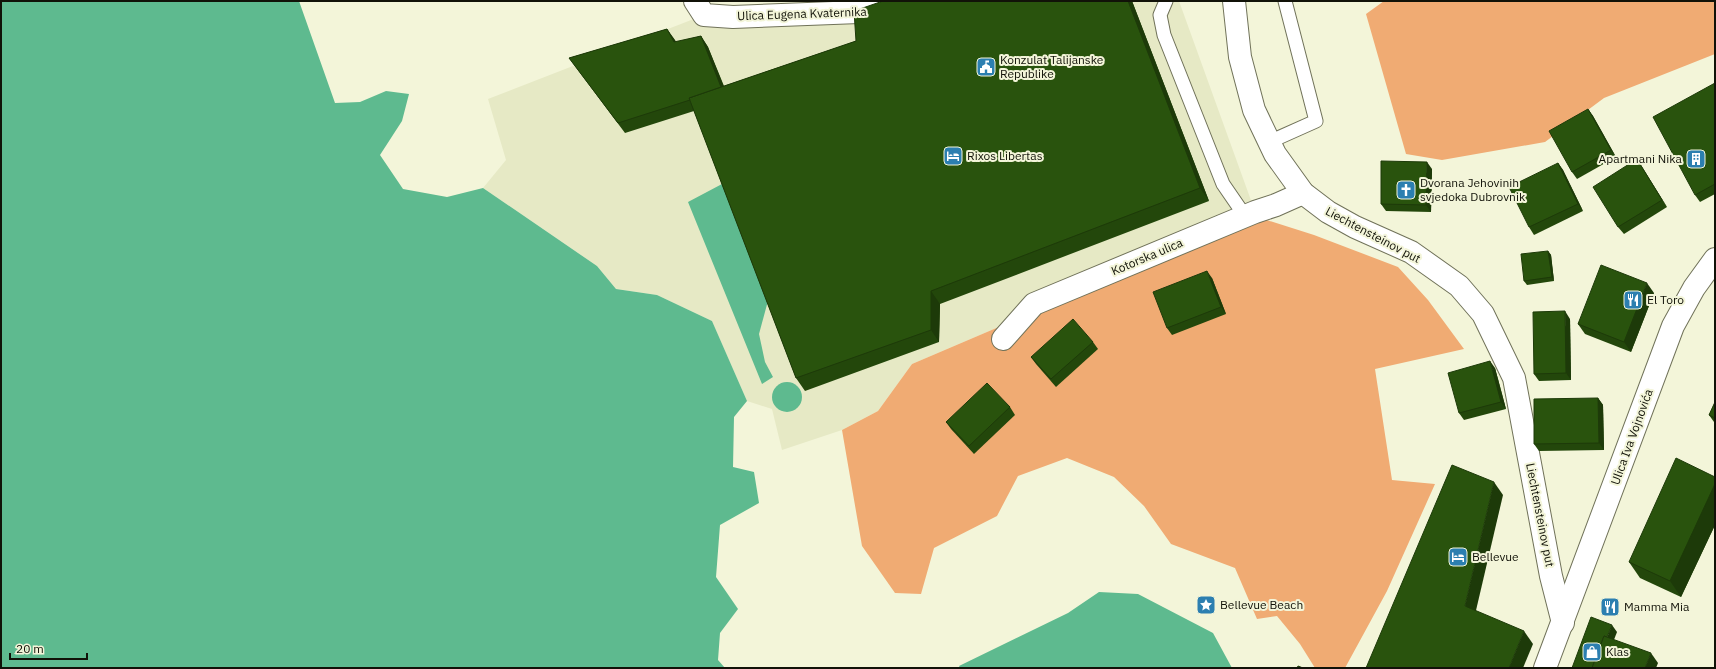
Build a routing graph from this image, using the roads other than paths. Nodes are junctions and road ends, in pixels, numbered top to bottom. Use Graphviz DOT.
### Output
graph roads {
  1 [pos="695,1"];
  2 [pos="916,1"];
  3 [pos="1166,1"];
  4 [pos="1234,1"];
  5 [pos="1285,1"];
  6 [pos="1269,142"];
  7 [pos="1303,193"];
  8 [pos="1245,216"];
  9 [pos="1713,266"];
  10 [pos="1003,339"];
  11 [pos="1563,623"];
  12 [pos="1545,668"];
  1 -- 2 [label="street, Ulica Eugena Kvaternika"];
  3 -- 8 [label="lane"];
  4 -- 6 [label="street, Liechtensteinov put"];
  5 -- 6 [label="lane"];
  6 -- 7 [label="street, Liechtensteinov put"];
  7 -- 8 [label="street, Kotorska ulica"];
  7 -- 11 [label="street, Liechtensteinov put"];
  8 -- 10 [label="street, Kotorska ulica"];
  9 -- 11 [label="street, Ulica Iva Vojnovića"];
  11 -- 12 [label="street, Ulica Iva Vojnovića"];
}
